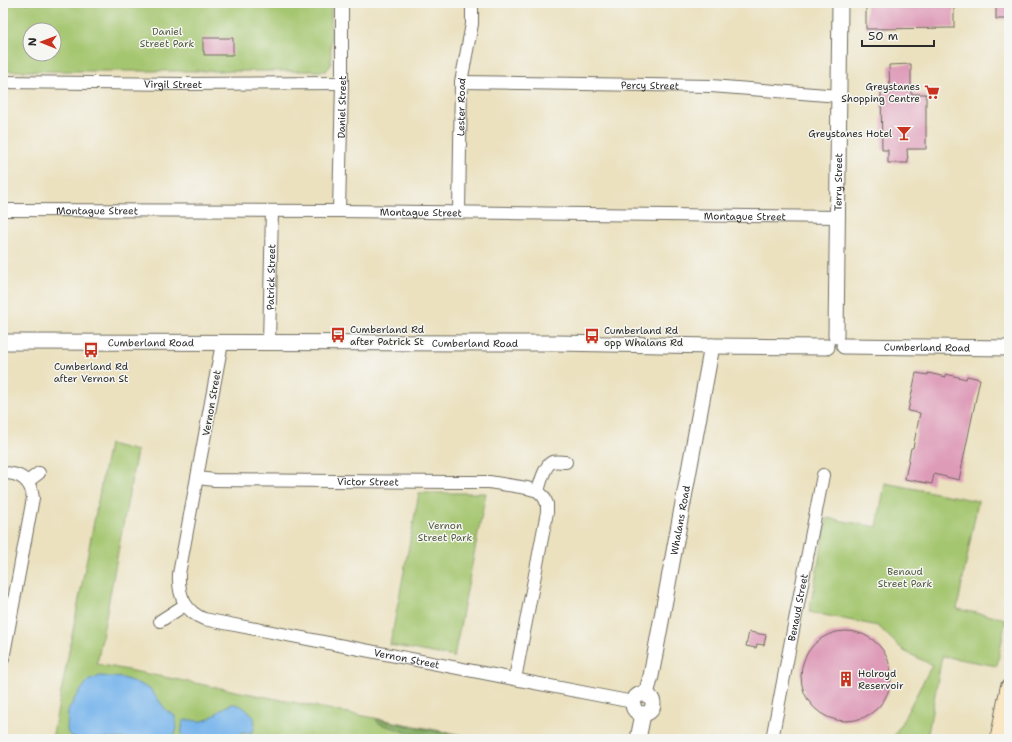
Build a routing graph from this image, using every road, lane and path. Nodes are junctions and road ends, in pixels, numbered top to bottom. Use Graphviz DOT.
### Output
graph roads {
  1 [pos="342,3"];
  2 [pos="472,3"];
  3 [pos="840,3"];
  4 [pos="3,82"];
  5 [pos="461,82"];
  6 [pos="342,83"];
  7 [pos="839,96"];
  8 [pos="3,210"];
  9 [pos="272,211"];
  10 [pos="339,211"];
  11 [pos="459,212"];
  12 [pos="838,217"];
  13 [pos="3,342"];
  14 [pos="222,343"];
  15 [pos="269,343"];
  16 [pos="836,343"];
  17 [pos="712,346"];
  18 [pos="1009,348"];
  19 [pos="566,462"];
  20 [pos="3,473"];
  21 [pos="38,473"];
  22 [pos="823,475"];
  23 [pos="198,478"];
  24 [pos="27,482"];
  25 [pos="538,492"];
  26 [pos="186,604"];
  27 [pos="160,621"];
  28 [pos="3,658"];
  29 [pos="515,679"];
  30 [pos="1009,688"];
  31 [pos="646,694"];
  32 [pos="633,702"];
  33 [pos="643,714"];
  34 [pos="638,739"];
  35 [pos="772,739"];
  36 [pos="999,739"];
  1 -- 6 [label="street, Daniel Street"];
  2 -- 5 [label="street, Lester Road"];
  3 -- 7 [label="street, Terry Street"];
  4 -- 6 [label="street, Virgil Street"];
  5 -- 7 [label="street, Percy Street"];
  5 -- 11 [label="street, Lester Road"];
  6 -- 10 [label="street, Daniel Street"];
  7 -- 12 [label="street, Terry Street"];
  8 -- 9 [label="street, Montague Street"];
  9 -- 10 [label="street, Montague Street"];
  9 -- 15 [label="street, Patrick Street"];
  10 -- 11 [label="street, Montague Street"];
  11 -- 12 [label="street, Montague Street"];
  12 -- 16 [label="street, Terry Street"];
  13 -- 14 [label="street, Cumberland Road"];
  14 -- 15 [label="street, Cumberland Road"];
  14 -- 23 [label="street, Vernon Street"];
  15 -- 17 [label="street, Cumberland Road"];
  16 -- 17 [label="street, Cumberland Road"];
  16 -- 18 [label="street, Cumberland Road"];
  17 -- 31 [label="street, Whalans Road"];
  19 -- 25 [label="street"];
  20 -- 24 [label="street"];
  21 -- 24 [label="street"];
  22 -- 35 [label="street, Benaud Street"];
  23 -- 25 [label="street, Victor Street"];
  23 -- 26 [label="street, Vernon Street"];
  24 -- 28 [label="street"];
  25 -- 29 [label="street"];
  26 -- 27 [label="street"];
  26 -- 29 [label="street, Vernon Street"];
  29 -- 32 [label="street, Vernon Street"];
  30 -- 36 [label="main road"];
  31 -- 32 [label="street"];
  31 -- 33 [label="street"];
  32 -- 33 [label="street"];
  33 -- 34 [label="street"];
}
